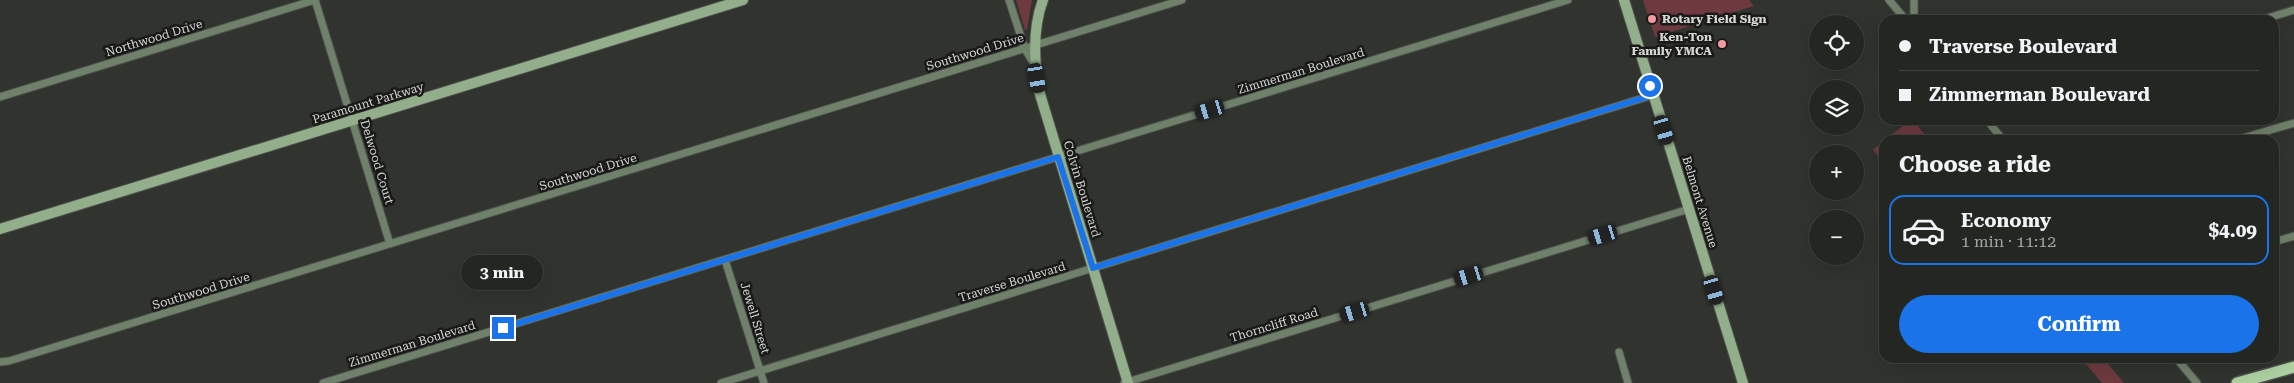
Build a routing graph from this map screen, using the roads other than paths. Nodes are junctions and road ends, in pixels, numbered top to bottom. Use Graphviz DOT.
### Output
graph roads {
  1 [pos="315,0"];
  2 [pos="743,0"];
  3 [pos="1010,0"];
  4 [pos="1043,0"];
  5 [pos="1182,0"];
  6 [pos="1568,0"];
  7 [pos="1624,0"];
  8 [pos="1889,0"];
  9 [pos="1914,0"];
  10 [pos="2294,10"];
  11 [pos="1902,15"];
  12 [pos="1914,15"];
  13 [pos="2278,15"];
  14 [pos="1035,46"];
  15 [pos="1025,49"];
  16 [pos="1035,66"];
  17 [pos="1653,95"];
  18 [pos="0,97"];
  19 [pos="352,121"];
  20 [pos="2294,123"];
  21 [pos="1991,125"];
  22 [pos="1999,135"];
  23 [pos="2253,135"];
  24 [pos="1058,157"];
  25 [pos="1689,209"];
  26 [pos="0,229"];
  27 [pos="2294,236"];
  28 [pos="2279,240"];
  29 [pos="390,244"];
  30 [pos="725,260"];
  31 [pos="1093,268"];
  32 [pos="1618,352"];
  33 [pos="0,362"];
  34 [pos="2180,363"];
  35 [pos="2294,367"];
  36 [pos="760,371"];
  37 [pos="337,381"];
  38 [pos="1740,382"];
  39 [pos="323,383"];
  40 [pos="721,383"];
  41 [pos="764,383"];
  42 [pos="1127,383"];
  43 [pos="1628,383"];
  44 [pos="2198,383"];
  45 [pos="2238,383"];
  1 -- 18 [label="street, Northwood Drive"];
  1 -- 19 [label="street, Delwood Court"];
  2 -- 19 [label="street, Paramount Parkway"];
  3 -- 15 [label="street"];
  4 -- 14 [label="street, Colvin Boulevard"];
  5 -- 14 [label="street, Southwood Drive"];
  6 -- 24 [label="street, Zimmerman Boulevard"];
  7 -- 17 [label="street, Belmont Avenue"];
  8 -- 11 [label="street"];
  9 -- 12 [label="street"];
  10 -- 13 [label="street"];
  14 -- 15 [label="street, Southwood Drive"];
  14 -- 16 [label="street, Colvin Boulevard"];
  15 -- 16 [label="street"];
  15 -- 29 [label="street, Southwood Drive"];
  16 -- 24 [label="street, Colvin Boulevard"];
  17 -- 25 [label="street, Belmont Avenue"];
  17 -- 31 [label="street, Traverse Boulevard"];
  19 -- 26 [label="street, Paramount Parkway"];
  19 -- 29 [label="street, Delwood Court"];
  20 -- 23 [label="street"];
  21 -- 22 [label="street"];
  24 -- 30 [label="street, Zimmerman Boulevard"];
  24 -- 31 [label="street, Colvin Boulevard"];
  25 -- 38 [label="street, Belmont Avenue"];
  25 -- 42 [label="street, Thorncliff Road"];
  27 -- 28 [label="street"];
  29 -- 33 [label="street, Southwood Drive"];
  30 -- 36 [label="street, Jewell Street"];
  30 -- 37 [label="street, Zimmerman Boulevard"];
  31 -- 36 [label="street, Traverse Boulevard"];
  31 -- 42 [label="street, Colvin Boulevard"];
  32 -- 43 [label="street"];
  34 -- 44 [label="street"];
  35 -- 45 [label="main road"];
  36 -- 40 [label="street, Traverse Boulevard"];
  36 -- 41 [label="street, Jewell Street"];
  37 -- 39 [label="street, Zimmerman Boulevard"];
}
